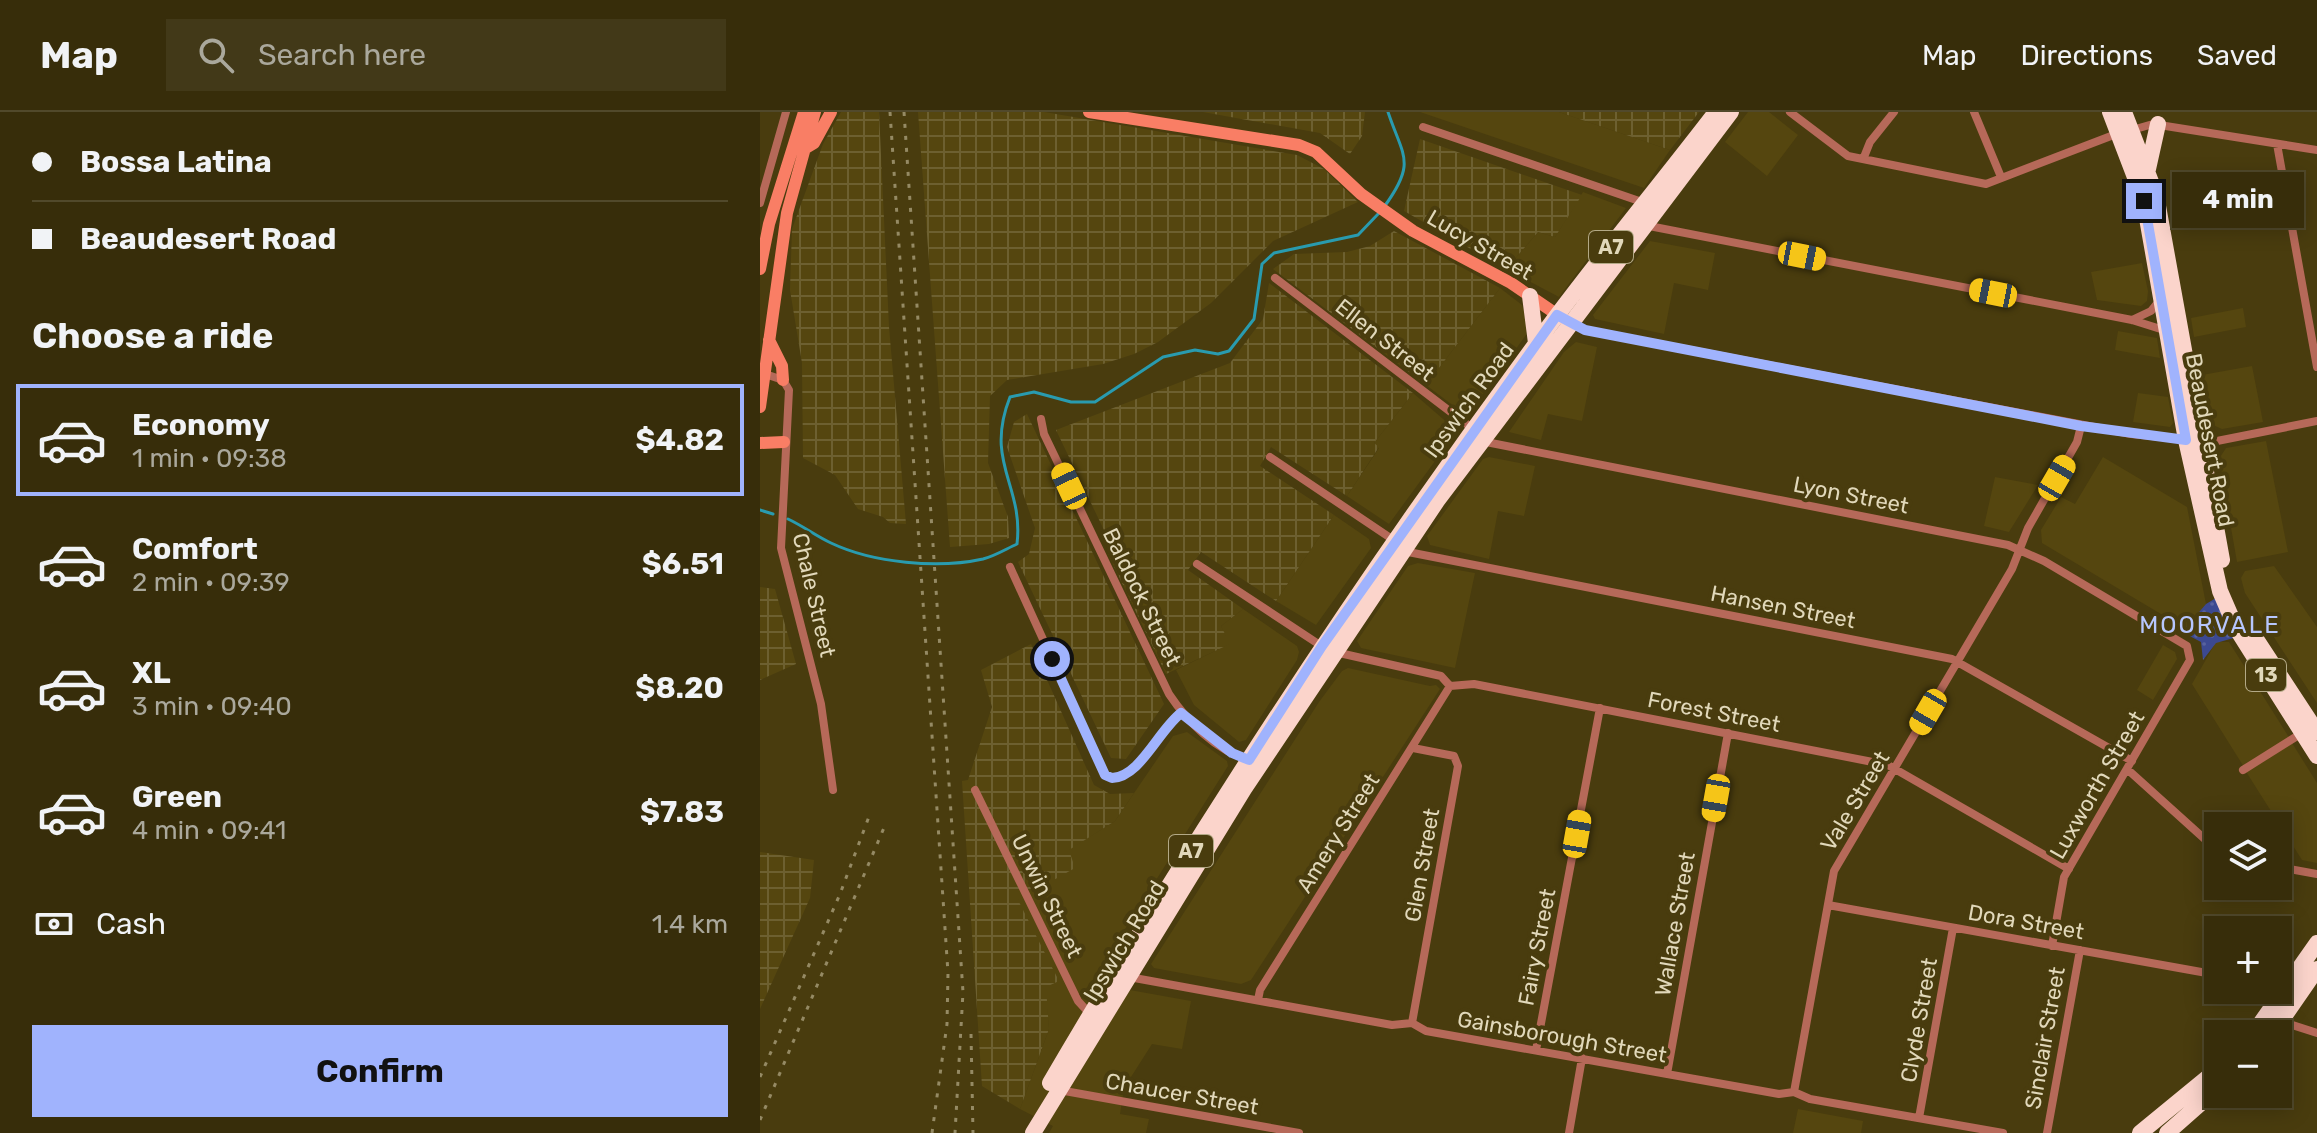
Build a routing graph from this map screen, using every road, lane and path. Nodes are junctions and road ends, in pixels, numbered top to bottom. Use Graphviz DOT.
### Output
graph roads {
  1 [pos="786,112"];
  2 [pos="804,112"];
  3 [pos="815,112"];
  4 [pos="831,112"];
  5 [pos="1089,112"];
  6 [pos="1716,112"];
  7 [pos="1731,112"];
  8 [pos="1790,112"];
  9 [pos="1894,112"];
  10 [pos="1974,112"];
  11 [pos="2110,112"];
  12 [pos="2124,112"];
  13 [pos="2159,118"];
  14 [pos="1423,127"];
  15 [pos="2125,132"];
  16 [pos="2277,144"];
  17 [pos="804,149"];
  18 [pos="2317,150"];
  19 [pos="1864,157"];
  20 [pos="2148,171"];
  21 [pos="2001,177"];
  22 [pos="760,203"];
  23 [pos="1646,203"];
  24 [pos="1644,225"];
  25 [pos="760,269"];
  26 [pos="1275,278"];
  27 [pos="1530,296"];
  28 [pos="2162,296"];
  29 [pos="1563,319"];
  30 [pos="2132,320"];
  31 [pos="2167,331"];
  32 [pos="769,340"];
  33 [pos="1536,343"];
  34 [pos="2317,367"];
  35 [pos="762,373"];
  36 [pos="783,380"];
  37 [pos="760,407"];
  38 [pos="1041,419"];
  39 [pos="2317,421"];
  40 [pos="2081,426"];
  41 [pos="1477,435"];
  42 [pos="2193,441"];
  43 [pos="784,442"];
  44 [pos="760,443"];
  45 [pos="1270,457"];
  46 [pos="1399,546"];
  47 [pos="2021,550"];
  48 [pos="1197,564"];
  49 [pos="1010,567"];
  50 [pos="1328,649"];
  51 [pos="2190,650"];
  52 [pos="1958,661"];
  53 [pos="1450,686"];
  54 [pos="1600,708"];
  55 [pos="1181,713"];
  56 [pos="2310,732"];
  57 [pos="1728,733"];
  58 [pos="1413,748"];
  59 [pos="2317,756"];
  60 [pos="1249,760"];
  61 [pos="2129,765"];
  62 [pos="1896,768"];
  63 [pos="2243,770"];
  64 [pos="833,790"];
  65 [pos="975,790"];
  66 [pos="2204,837"];
  67 [pos="2069,869"];
  68 [pos="2292,870"];
  69 [pos="2317,874"];
  70 [pos="1828,905"];
  71 [pos="1953,928"];
  72 [pos="2317,943"];
  73 [pos="2052,946"];
  74 [pos="2080,950"];
  75 [pos="2317,969"];
  76 [pos="2204,972"];
  77 [pos="1121,975"];
  78 [pos="2292,983"];
  79 [pos="2292,988"];
  80 [pos="1258,1000"];
  81 [pos="1090,1014"];
  82 [pos="1412,1023"];
  83 [pos="2292,1027"];
  84 [pos="2317,1033"];
  85 [pos="1536,1050"];
  86 [pos="1582,1058"];
  87 [pos="1667,1074"];
  88 [pos="2204,1080"];
  89 [pos="1059,1090"];
  90 [pos="1794,1092"];
  91 [pos="2204,1102"];
  92 [pos="1919,1118"];
  93 [pos="2174,1131"];
  94 [pos="1021,1133"];
  95 [pos="1033,1133"];
  96 [pos="1299,1133"];
  97 [pos="1569,1133"];
  98 [pos="2003,1133"];
  99 [pos="2047,1133"];
  100 [pos="2140,1133"];
  1 -- 22 [label="street"];
  2 -- 25 [label="main road"];
  3 -- 17 [label="main road"];
  4 -- 17 [label="main road"];
  5 -- 27 [label="main road, Lucy Street"];
  6 -- 23 [label="highway, Ipswich Road / A7"];
  7 -- 24 [label="highway, Ipswich Road / A7"];
  8 -- 19 [label="street"];
  9 -- 19 [label="street"];
  10 -- 21 [label="street"];
  11 -- 15 [label="highway, Beaudesert Road / 13"];
  12 -- 15 [label="highway, Beaudesert Road / 13"];
  13 -- 15 [label="street"];
  13 -- 16 [label="street"];
  13 -- 20 [label="highway"];
  14 -- 23 [label="street"];
  15 -- 20 [label="highway, Beaudesert Road / 13"];
  15 -- 21 [label="street"];
  15 -- 28 [label="highway, Beaudesert Road / 13"];
  16 -- 18 [label="street"];
  16 -- 34 [label="street"];
  17 -- 32 [label="main road"];
  19 -- 21 [label="street"];
  20 -- 42 [label="highway, Beaudesert Road / 13"];
  23 -- 29 [label="highway, Ipswich Road / A7"];
  24 -- 29 [label="highway, Ipswich Road / A7"];
  24 -- 30 [label="street"];
  26 -- 41 [label="street, Ellen Street"];
  27 -- 29 [label="main road, Lucy Street"];
  27 -- 33 [label="highway"];
  28 -- 30 [label="street"];
  28 -- 31 [label="highway, Beaudesert Road / 13"];
  29 -- 33 [label="highway, Ipswich Road / A7"];
  29 -- 40 [label="street"];
  29 -- 41 [label="highway, Ipswich Road / A7"];
  30 -- 31 [label="street"];
  31 -- 42 [label="highway, Beaudesert Road / 13"];
  32 -- 35 [label="main road"];
  32 -- 36 [label="main road"];
  33 -- 41 [label="highway, Ipswich Road / A7"];
  35 -- 36 [label="street"];
  35 -- 37 [label="main road"];
  36 -- 43 [label="street, Chale Street"];
  38 -- 55 [label="street, Baldock Street"];
  39 -- 42 [label="street"];
  40 -- 42 [label="street"];
  40 -- 47 [label="street, Vale Street"];
  41 -- 46 [label="highway, Ipswich Road / A7"];
  41 -- 47 [label="street, Lyon Street"];
  42 -- 56 [label="highway, Beaudesert Road / 13"];
  43 -- 44 [label="main road"];
  43 -- 64 [label="street, Chale Street"];
  45 -- 46 [label="street"];
  46 -- 50 [label="highway, Ipswich Road / A7"];
  46 -- 52 [label="street, Hansen Street"];
  47 -- 51 [label="street, Lyon Street"];
  47 -- 52 [label="street, Vale Street"];
  48 -- 50 [label="street"];
  49 -- 55 [label="street"];
  50 -- 53 [label="street, Forest Street"];
  50 -- 60 [label="highway, Ipswich Road / A7"];
  50 -- 77 [label="highway, Ipswich Road / A7"];
  51 -- 61 [label="street, Luxworth Street"];
  52 -- 61 [label="street, Hansen Street"];
  52 -- 62 [label="street, Vale Street"];
  53 -- 54 [label="street, Forest Street"];
  53 -- 58 [label="street, Amery Street"];
  54 -- 57 [label="street, Forest Street"];
  54 -- 85 [label="street, Fairy Street"];
  55 -- 60 [label="street, Baldock Street"];
  56 -- 59 [label="highway, Beaudesert Road / 13"];
  56 -- 63 [label="street"];
  57 -- 62 [label="street, Forest Street"];
  57 -- 87 [label="street, Wallace Street"];
  58 -- 80 [label="street, Amery Street"];
  58 -- 82 [label="street, Glen Street"];
  60 -- 77 [label="highway, Ipswich Road / A7"];
  61 -- 66 [label="street, Hansen Street"];
  61 -- 67 [label="street, Luxworth Street"];
  62 -- 67 [label="street, Forest Street"];
  62 -- 70 [label="street, Vale Street"];
  65 -- 81 [label="street, Unwin Street"];
  67 -- 73 [label="street, Luxworth Street"];
  68 -- 69 [label="street"];
  70 -- 71 [label="street, Dora Street"];
  70 -- 90 [label="street, Vale Street"];
  71 -- 73 [label="street, Dora Street"];
  71 -- 92 [label="street, Clyde Street"];
  72 -- 78 [label="highway"];
  73 -- 74 [label="street, Dora Street"];
  74 -- 76 [label="street, Dora Street"];
  74 -- 99 [label="street, Sinclair Street"];
  75 -- 79 [label="highway"];
  77 -- 80 [label="street, Gainsborough Street"];
  77 -- 81 [label="highway, Ipswich Road / A7"];
  77 -- 89 [label="highway, Ipswich Road / A7"];
  80 -- 82 [label="street, Gainsborough Street"];
  81 -- 94 [label="highway, Ipswich Road / A7"];
  82 -- 85 [label="street, Gainsborough Street"];
  83 -- 84 [label="street"];
  85 -- 86 [label="street, Gainsborough Street"];
  86 -- 87 [label="street, Gainsborough Street"];
  86 -- 97 [label="street"];
  87 -- 90 [label="street, Gainsborough Street"];
  88 -- 100 [label="highway"];
  89 -- 95 [label="highway, Ipswich Road / A7"];
  89 -- 96 [label="street, Chaucer Street"];
  90 -- 92 [label="street, Gainsborough Street"];
  91 -- 93 [label="highway"];
  92 -- 98 [label="street, Gainsborough Street"];
}
